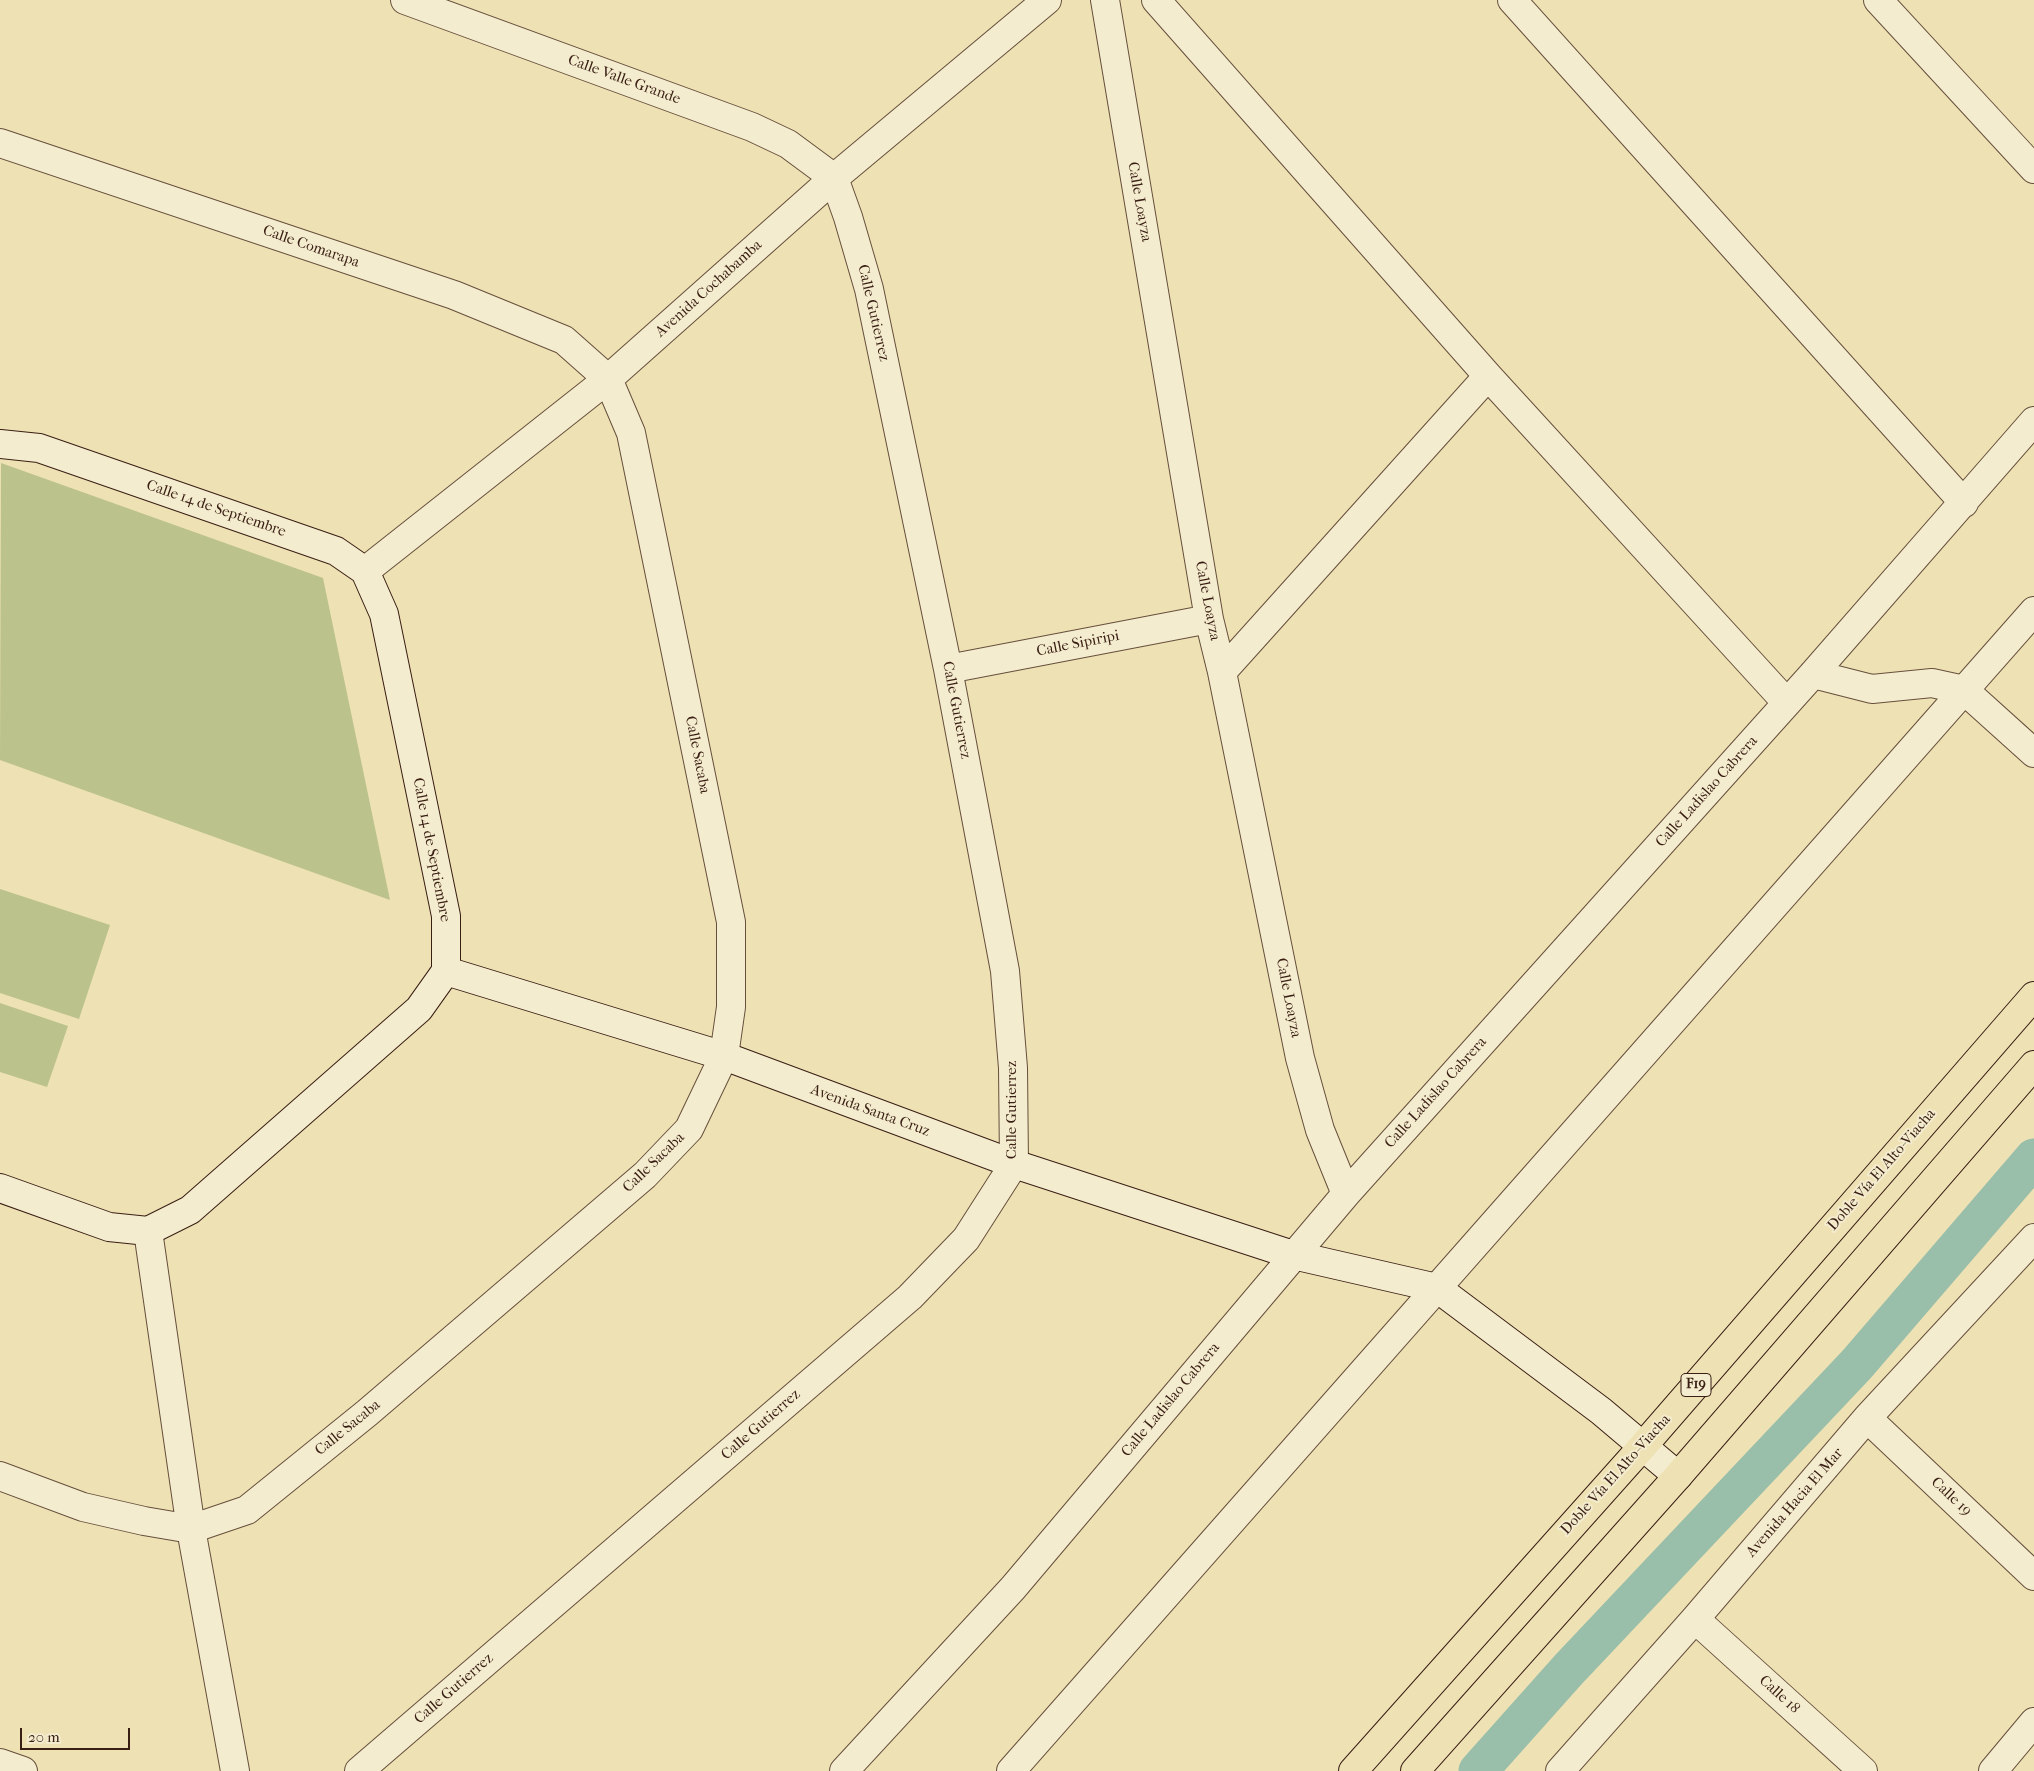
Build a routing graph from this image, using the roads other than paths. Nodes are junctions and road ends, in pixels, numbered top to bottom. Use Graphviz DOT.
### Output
graph roads {
  1 [pos="405,0"];
  2 [pos="1047,0"];
  3 [pos="1105,0"];
  4 [pos="1156,0"];
  5 [pos="1512,0"];
  6 [pos="1878,0"];
  7 [pos="0,143"];
  8 [pos="2034,170"];
  9 [pos="834,178"];
  10 [pos="1488,376"];
  11 [pos="608,379"];
  12 [pos="2034,421"];
  13 [pos="0,444"];
  14 [pos="1964,503"];
  15 [pos="365,571"];
  16 [pos="2034,611"];
  17 [pos="1209,619"];
  18 [pos="948,669"];
  19 [pos="1222,672"];
  20 [pos="1813,674"];
  21 [pos="1964,690"];
  22 [pos="1787,703"];
  23 [pos="2034,753"];
  24 [pos="446,971"];
  25 [pos="2034,996"];
  26 [pos="724,1056"];
  27 [pos="2034,1065"];
  28 [pos="1014,1164"];
  29 [pos="0,1188"];
  30 [pos="1346,1194"];
  31 [pos="148,1232"];
  32 [pos="2034,1238"];
  33 [pos="1293,1255"];
  34 [pos="1437,1288"];
  35 [pos="1867,1418"];
  36 [pos="1643,1446"];
  37 [pos="0,1476"];
  38 [pos="1678,1476"];
  39 [pos="191,1529"];
  40 [pos="2034,1576"];
  41 [pos="1695,1619"];
  42 [pos="2034,1722"];
  43 [pos="0,1762"];
  44 [pos="24,1771"];
  45 [pos="235,1771"];
  46 [pos="359,1771"];
  47 [pos="844,1771"];
  48 [pos="1011,1771"];
  49 [pos="1353,1771"];
  50 [pos="1415,1771"];
  51 [pos="1560,1771"];
  52 [pos="1863,1771"];
  53 [pos="1993,1771"];
  1 -- 9 [label="street, Calle Valle Grande"];
  2 -- 9 [label="street, Avenida Cochabamba"];
  3 -- 17 [label="street, Calle Loayza"];
  4 -- 10 [label="street"];
  5 -- 14 [label="street"];
  6 -- 8 [label="street"];
  7 -- 11 [label="street, Calle Comarapa"];
  9 -- 11 [label="street, Avenida Cochabamba"];
  9 -- 18 [label="street, Calle Gutierrez"];
  10 -- 19 [label="street"];
  10 -- 22 [label="street"];
  11 -- 15 [label="street, Avenida Cochabamba"];
  11 -- 26 [label="street, Calle Sacaba"];
  12 -- 14 [label="street, Calle Ladislao Cabrera"];
  13 -- 15 [label="street, Calle 14 de Septiembre"];
  14 -- 20 [label="street, Calle Ladislao Cabrera"];
  15 -- 24 [label="street, Calle 14 de Septiembre"];
  16 -- 21 [label="street"];
  17 -- 18 [label="street, Calle Sipiripi"];
  17 -- 19 [label="street, Calle Loayza"];
  18 -- 28 [label="street, Calle Gutierrez"];
  19 -- 30 [label="street, Calle Loayza"];
  20 -- 21 [label="street"];
  20 -- 22 [label="street, Calle Ladislao Cabrera"];
  21 -- 23 [label="street"];
  21 -- 34 [label="street"];
  22 -- 30 [label="street, Calle Ladislao Cabrera"];
  24 -- 26 [label="street, Avenida Santa Cruz"];
  24 -- 31 [label="street"];
  25 -- 36 [label="highway, Doble Vía El Alto-Viacha / F19"];
  26 -- 28 [label="street, Avenida Santa Cruz"];
  26 -- 39 [label="street, Calle Sacaba"];
  27 -- 38 [label="highway"];
  28 -- 33 [label="street, Avenida Santa Cruz"];
  28 -- 46 [label="street, Calle Gutierrez"];
  29 -- 31 [label="street"];
  30 -- 33 [label="street, Calle Ladislao Cabrera"];
  31 -- 39 [label="street"];
  32 -- 35 [label="street, Avenida Hacia El Mar"];
  33 -- 34 [label="street, Avenida Santa Cruz"];
  33 -- 47 [label="street, Calle Ladislao Cabrera"];
  34 -- 36 [label="street"];
  34 -- 48 [label="street"];
  35 -- 40 [label="street, Calle 19"];
  35 -- 41 [label="street, Avenida Hacia El Mar"];
  36 -- 38 [label="street"];
  36 -- 49 [label="highway, Doble Vía El Alto-Viacha / F19"];
  37 -- 39 [label="street, Calle Sacaba"];
  38 -- 50 [label="highway"];
  39 -- 45 [label="street"];
  41 -- 51 [label="street, Avenida Hacia El Mar"];
  41 -- 52 [label="street, Calle 18"];
  42 -- 53 [label="street"];
  43 -- 44 [label="street"];
}
